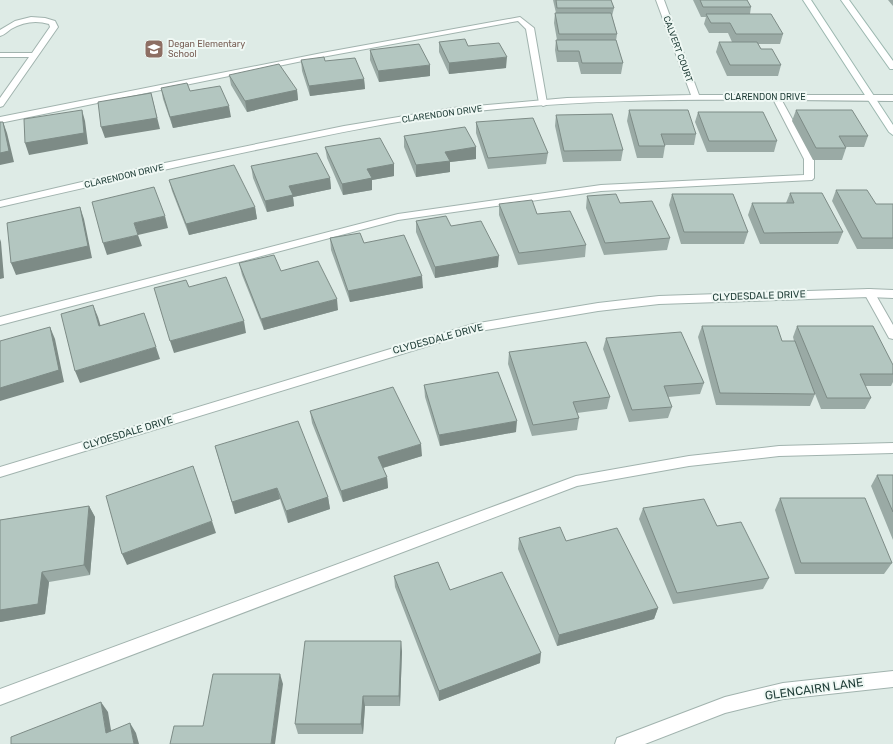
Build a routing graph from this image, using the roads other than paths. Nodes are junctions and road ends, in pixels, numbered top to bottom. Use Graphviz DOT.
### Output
graph roads {
  1 [pos="660,0"];
  2 [pos="807,0"];
  3 [pos="845,0"];
  4 [pos="0,34"];
  5 [pos="0,55"];
  6 [pos="35,55"];
  7 [pos="893,67"];
  8 [pos="696,97"];
  9 [pos="776,97"];
  10 [pos="870,97"];
  11 [pos="893,98"];
  12 [pos="543,102"];
  13 [pos="0,104"];
  14 [pos="0,120"];
  15 [pos="893,132"];
  16 [pos="0,204"];
  17 [pos="869,293"];
  18 [pos="893,294"];
  19 [pos="0,321"];
  20 [pos="893,335"];
  21 [pos="893,448"];
  22 [pos="0,472"];
  23 [pos="893,679"];
  24 [pos="0,697"];
  25 [pos="623,744"];
  1 -- 8 [label="street, CALVERT COURT"];
  2 -- 10 [label="street"];
  3 -- 7 [label="street"];
  4 -- 6 [label="street"];
  5 -- 6 [label="street"];
  6 -- 13 [label="street"];
  8 -- 9 [label="street, CLARENDON DRIVE"];
  8 -- 12 [label="street, CLARENDON DRIVE"];
  9 -- 10 [label="street, CLARENDON DRIVE"];
  9 -- 19 [label="street"];
  10 -- 11 [label="street, CLARENDON DRIVE"];
  10 -- 15 [label="street"];
  12 -- 14 [label="street"];
  12 -- 16 [label="street, CLARENDON DRIVE"];
  17 -- 18 [label="street, CLYDESDALE DRIVE"];
  17 -- 20 [label="street"];
  17 -- 22 [label="street, CLYDESDALE DRIVE"];
  21 -- 24 [label="street"];
  23 -- 25 [label="street, GLENCAIRN LANE"];
}
